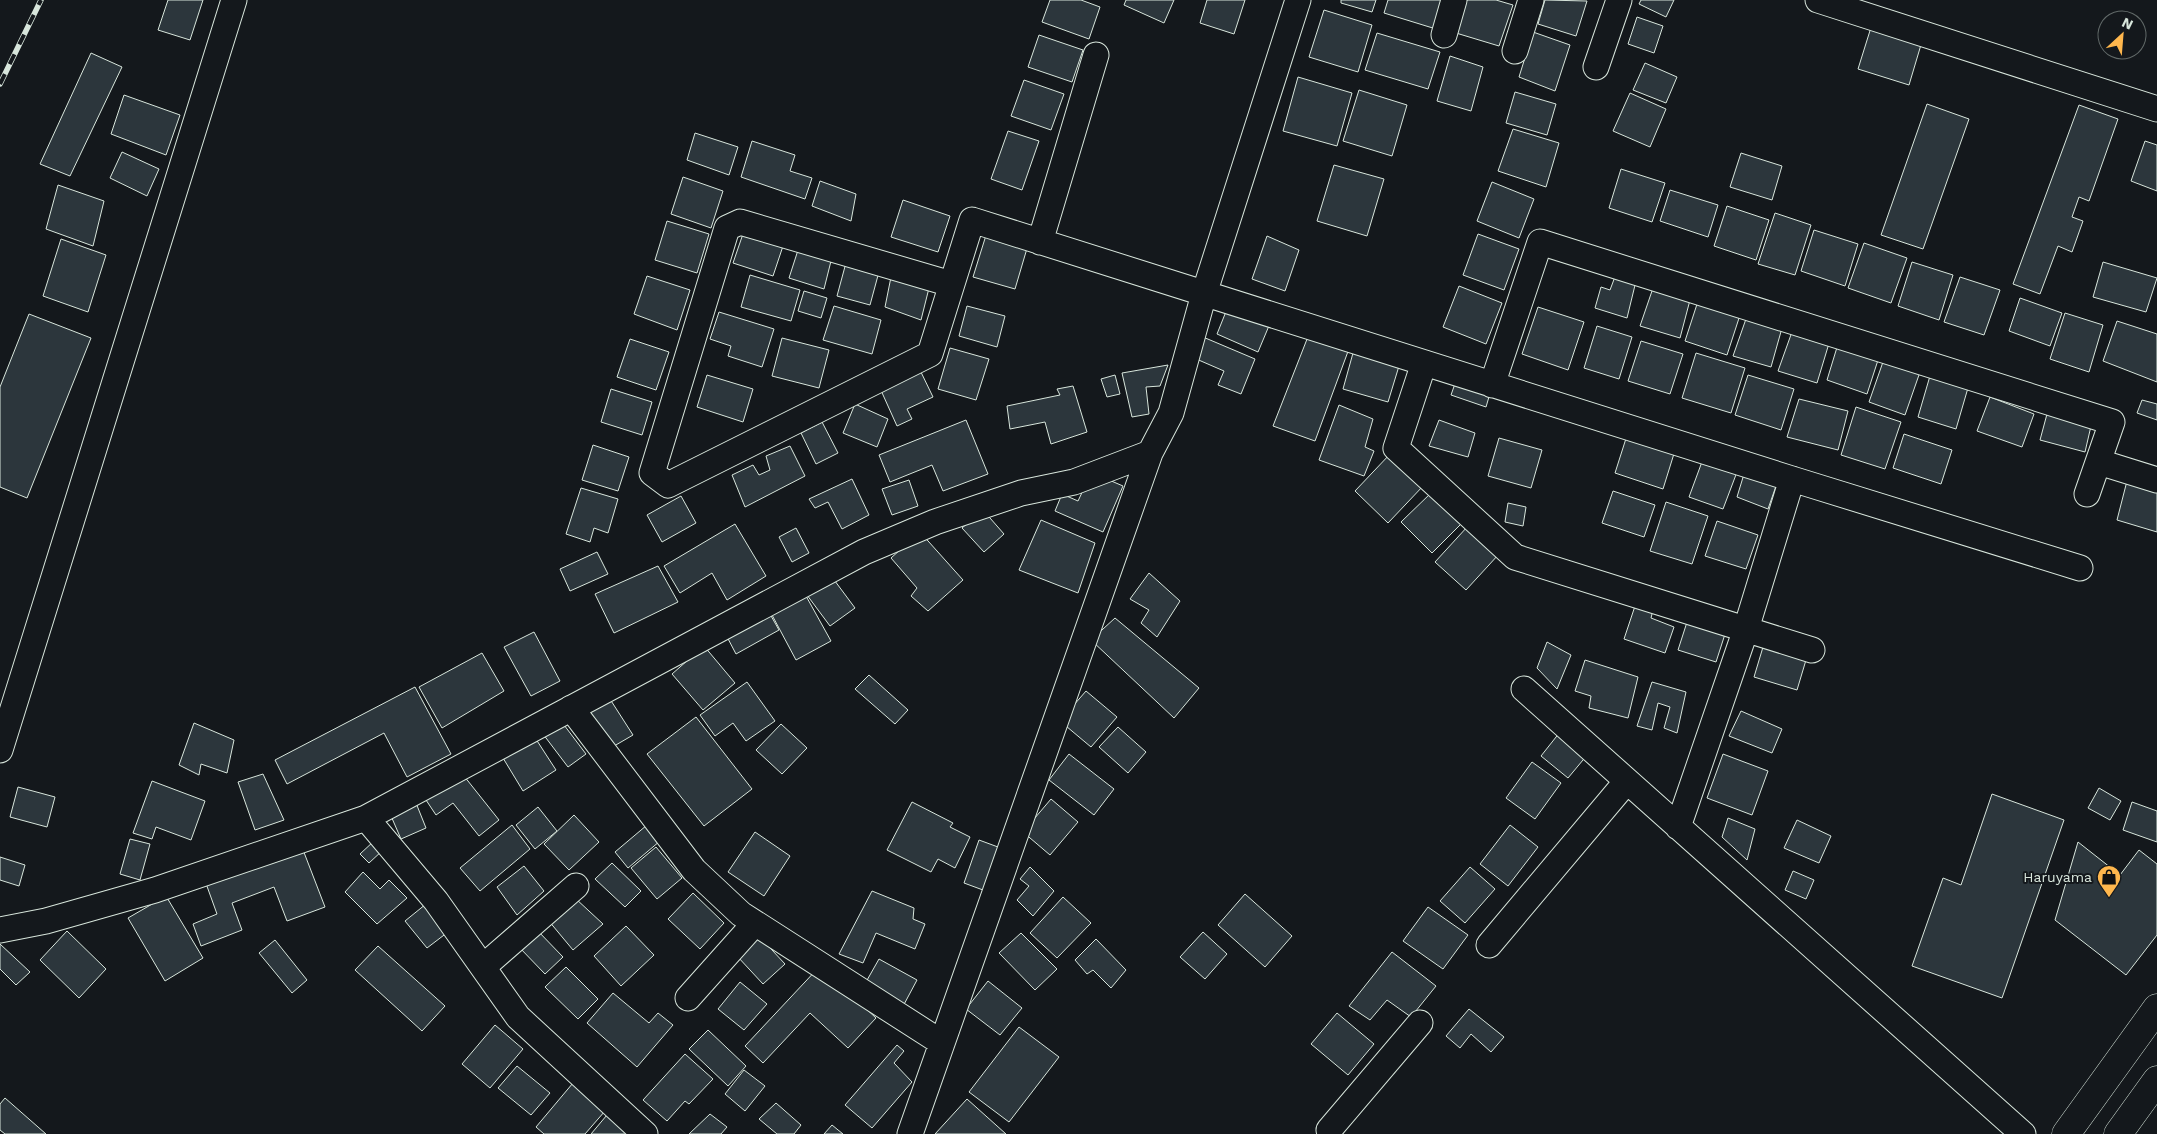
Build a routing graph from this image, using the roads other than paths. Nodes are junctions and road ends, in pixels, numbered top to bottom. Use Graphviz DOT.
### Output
graph roads {
  1 [pos="234,0"];
  2 [pos="1298,0"];
  3 [pos="1454,0"];
  4 [pos="1531,0"];
  5 [pos="1619,0"];
  6 [pos="1818,0"];
  7 [pos="1444,36"];
  8 [pos="1515,50"];
  9 [pos="1096,55"];
  10 [pos="1596,67"];
  11 [pos="2157,109"];
  12 [pos="1040,242"];
  13 [pos="951,284"];
  14 [pos="1204,294"];
  15 [pos="1424,363"];
  16 [pos="1492,385"];
  17 [pos="1150,453"];
  18 [pos="2099,462"];
  19 [pos="1792,479"];
  20 [pos="2157,480"];
  21 [pos="2087,494"];
  22 [pos="2080,568"];
  23 [pos="1746,629"];
  24 [pos="1812,650"];
  25 [pos="1524,689"];
  26 [pos="571,708"];
  27 [pos="0,750"];
  28 [pos="1627,781"];
  29 [pos="366,818"];
  30 [pos="1678,827"];
  31 [pos="576,886"];
  32 [pos="755,923"];
  33 [pos="0,930"];
  34 [pos="1489,945"];
  35 [pos="483,967"];
  36 [pos="688,998"];
  37 [pos="2157,1008"];
  38 [pos="1420,1023"];
  39 [pos="942,1043"];
  40 [pos="2157,1080"];
  41 [pos="1329,1130"];
  42 [pos="645,1134"];
  43 [pos="910,1134"];
  44 [pos="2023,1134"];
  45 [pos="2066,1134"];
  46 [pos="2118,1134"];
  1 -- 27 [label="street"];
  2 -- 14 [label="street"];
  3 -- 7 [label="street"];
  4 -- 8 [label="street"];
  5 -- 10 [label="street"];
  6 -- 11 [label="street"];
  9 -- 12 [label="street"];
  12 -- 13 [label="street"];
  12 -- 14 [label="street"];
  13 -- 13 [label="street"];
  14 -- 15 [label="street"];
  14 -- 17 [label="street"];
  15 -- 16 [label="street"];
  15 -- 23 [label="street"];
  16 -- 18 [label="street"];
  16 -- 19 [label="street"];
  17 -- 26 [label="street"];
  17 -- 39 [label="street"];
  18 -- 20 [label="street"];
  18 -- 21 [label="street"];
  19 -- 22 [label="street"];
  19 -- 23 [label="street"];
  23 -- 24 [label="street"];
  23 -- 30 [label="street"];
  25 -- 28 [label="street"];
  26 -- 29 [label="street"];
  26 -- 32 [label="street"];
  28 -- 30 [label="street"];
  28 -- 34 [label="street"];
  29 -- 33 [label="street"];
  29 -- 35 [label="street"];
  30 -- 44 [label="street"];
  31 -- 35 [label="street"];
  32 -- 36 [label="street"];
  32 -- 39 [label="street"];
  35 -- 42 [label="street"];
  37 -- 45 [label="highway"];
  38 -- 41 [label="street"];
  39 -- 43 [label="street"];
  40 -- 46 [label="highway"];
}
